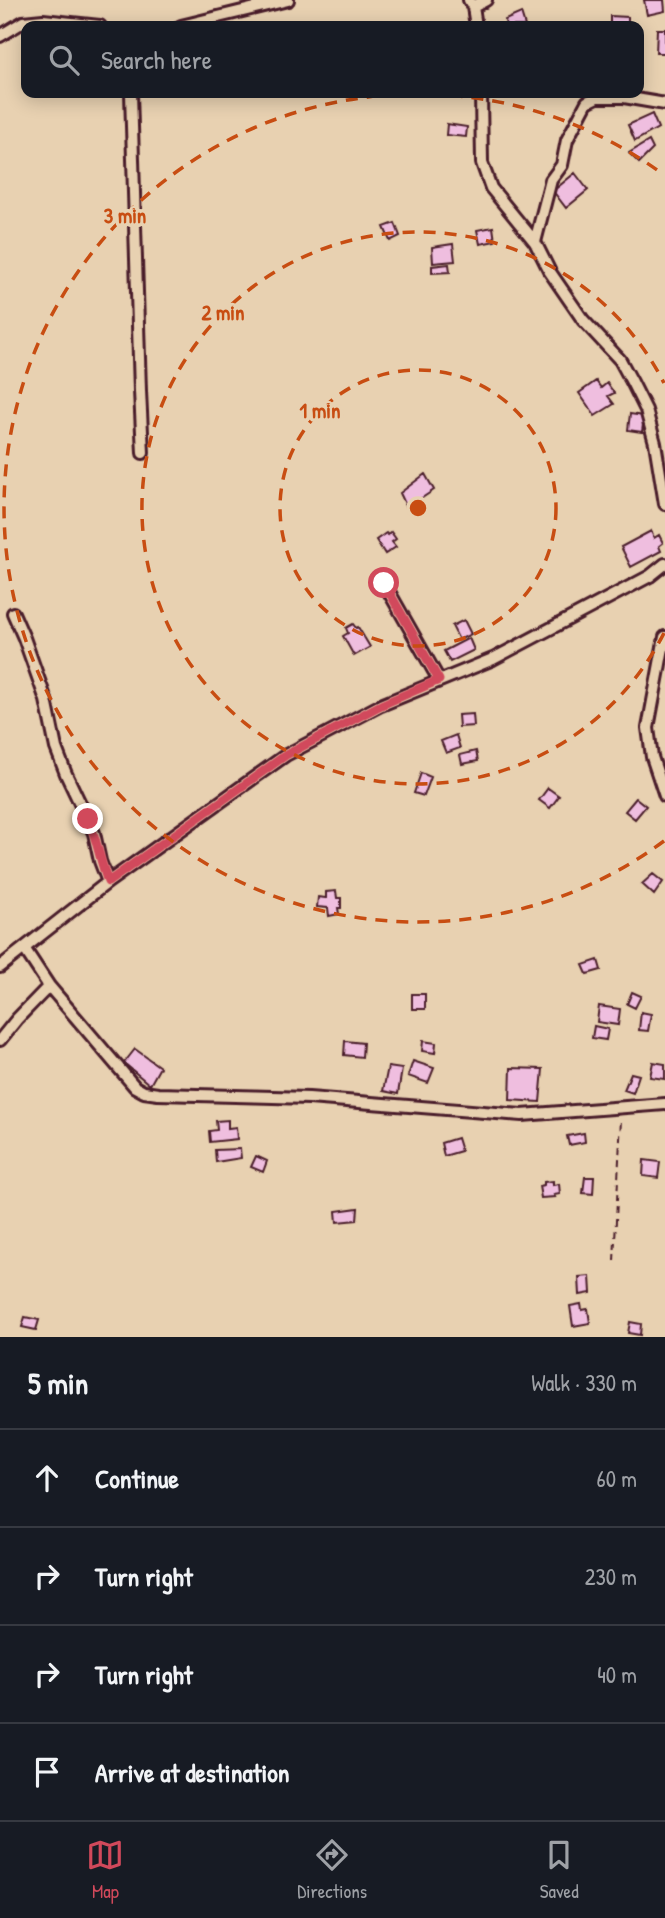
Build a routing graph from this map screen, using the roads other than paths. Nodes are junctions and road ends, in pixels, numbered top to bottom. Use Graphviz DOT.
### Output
graph roads {
  1 [pos="288,0"];
  2 [pos="486,0"];
  3 [pos="471,3"];
  4 [pos="33,21"];
  5 [pos="52,21"];
  6 [pos="202,21"];
  7 [pos="475,21"];
  8 [pos="21,23"];
  9 [pos="0,36"];
  10 [pos="131,98"];
  11 [pos="481,98"];
  12 [pos="595,98"];
  13 [pos="630,98"];
  14 [pos="665,104"];
  15 [pos="535,242"];
  16 [pos="143,453"];
  17 [pos="665,504"];
  18 [pos="665,564"];
  19 [pos="384,583"];
  20 [pos="13,613"];
  21 [pos="665,637"];
  22 [pos="439,680"];
  23 [pos="665,754"];
  24 [pos="652,757"];
  25 [pos="665,796"];
  26 [pos="108,882"];
  27 [pos="24,948"];
  28 [pos="0,967"];
  29 [pos="49,986"];
  30 [pos="0,1040"];
  31 [pos="665,1104"];
  1 -- 6 [label="street"];
  2 -- 3 [label="street"];
  3 -- 7 [label="street"];
  4 -- 5 [label="street"];
  8 -- 9 [label="street"];
  10 -- 16 [label="street"];
  11 -- 15 [label="street"];
  12 -- 15 [label="street"];
  13 -- 14 [label="street"];
  15 -- 17 [label="street"];
  18 -- 22 [label="street"];
  19 -- 22 [label="street"];
  20 -- 26 [label="street"];
  21 -- 24 [label="street"];
  22 -- 26 [label="street"];
  23 -- 24 [label="street"];
  24 -- 25 [label="street"];
  26 -- 27 [label="street"];
  27 -- 28 [label="street"];
  27 -- 29 [label="street"];
  29 -- 30 [label="street"];
  29 -- 31 [label="street"];
}
